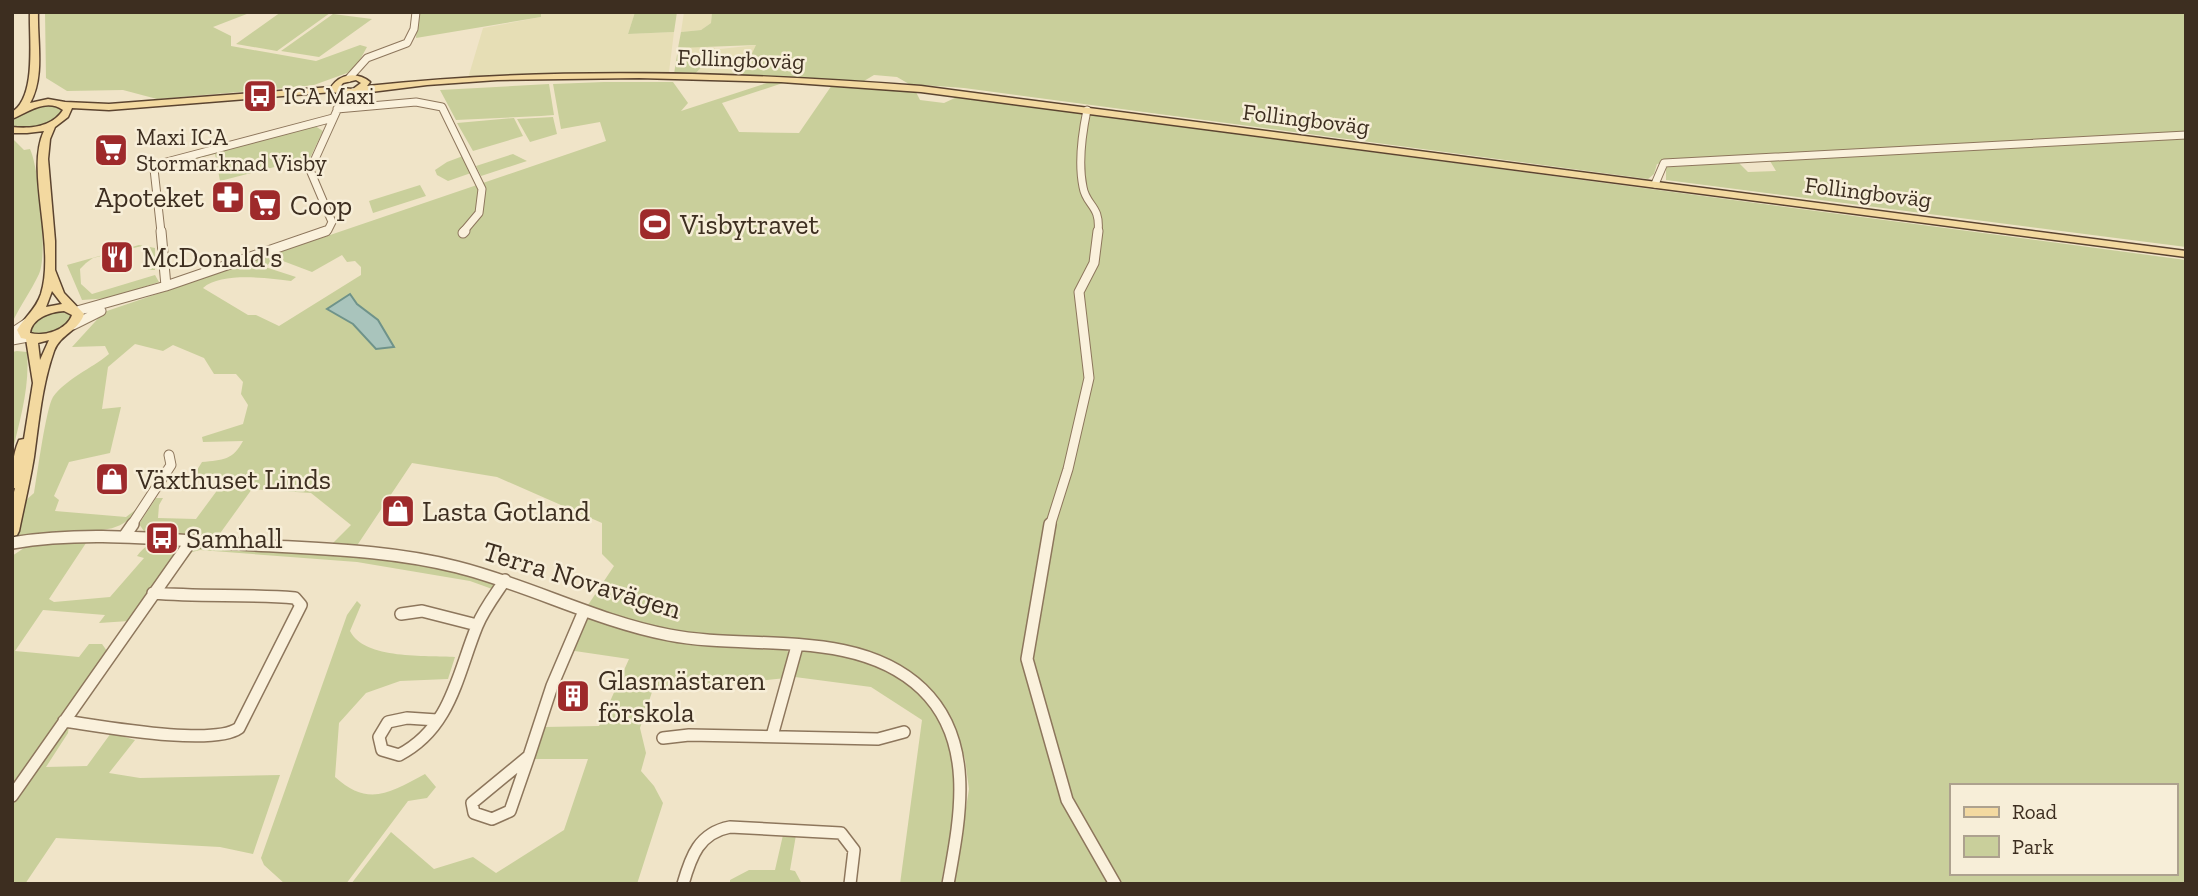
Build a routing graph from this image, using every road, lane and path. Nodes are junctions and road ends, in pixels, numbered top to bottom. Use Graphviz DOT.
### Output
graph roads {
  1 [pos="34,12"];
  2 [pos="416,12"];
  3 [pos="363,76"];
  4 [pos="340,85"];
  5 [pos="417,85"];
  6 [pos="35,86"];
  7 [pos="355,91"];
  8 [pos="62,104"];
  9 [pos="109,107"];
  10 [pos="338,107"];
  11 [pos="1087,110"];
  12 [pos="15,113"];
  13 [pos="333,118"];
  14 [pos="55,122"];
  15 [pos="15,130"];
  16 [pos="2186,135"];
  17 [pos="43,161"];
  18 [pos="1655,184"];
  19 [pos="463,233"];
  20 [pos="2186,254"];
  21 [pos="50,269"];
  22 [pos="166,286"];
  23 [pos="130,298"];
  24 [pos="74,309"];
  25 [pos="32,319"];
  26 [pos="73,325"];
  27 [pos="12,332"];
  28 [pos="60,333"];
  29 [pos="30,338"];
  30 [pos="12,340"];
  31 [pos="37,388"];
  32 [pos="33,409"];
  33 [pos="169,455"];
  34 [pos="12,484"];
  35 [pos="12,531"];
  36 [pos="126,534"];
  37 [pos="191,541"];
  38 [pos="12,544"];
  39 [pos="505,580"];
  40 [pos="153,593"];
  41 [pos="584,611"];
  42 [pos="401,614"];
  43 [pos="477,625"];
  44 [pos="797,646"];
  45 [pos="64,720"];
  46 [pos="437,720"];
  47 [pos="904,732"];
  48 [pos="772,736"];
  49 [pos="663,738"];
  50 [pos="529,757"];
  51 [pos="12,796"];
  52 [pos="683,884"];
  53 [pos="850,884"];
  54 [pos="948,884"];
  55 [pos="1115,884"];
  1 -- 6 [label="main road"];
  2 -- 3 [label="street"];
  3 -- 4 [label="main road"];
  3 -- 5 [label="main road, Follingboväg"];
  3 -- 7 [label="main road"];
  4 -- 7 [label="main road"];
  4 -- 9 [label="main road"];
  4 -- 10 [label="street"];
  5 -- 7 [label="main road, Follingboväg"];
  5 -- 11 [label="main road, Follingboväg"];
  6 -- 8 [label="main road"];
  6 -- 12 [label="main road"];
  7 -- 10 [label="street"];
  8 -- 9 [label="main road"];
  8 -- 12 [label="main road"];
  8 -- 14 [label="main road"];
  9 -- 14 [label="main road"];
  10 -- 13 [label="street"];
  10 -- 19 [label="street"];
  11 -- 18 [label="main road, Follingboväg"];
  11 -- 55 [label="street"];
  13 -- 22 [label="street"];
  13 -- 22 [label="street"];
  14 -- 15 [label="main road"];
  14 -- 17 [label="main road"];
  15 -- 17 [label="main road"];
  16 -- 18 [label="street"];
  17 -- 21 [label="main road"];
  18 -- 20 [label="main road, Follingboväg"];
  21 -- 24 [label="main road"];
  21 -- 25 [label="main road"];
  22 -- 23 [label="street"];
  23 -- 24 [label="street"];
  23 -- 26 [label="street"];
  24 -- 25 [label="main road"];
  24 -- 26 [label="main road"];
  25 -- 27 [label="street"];
  25 -- 29 [label="main road"];
  26 -- 28 [label="main road"];
  28 -- 29 [label="main road"];
  28 -- 31 [label="main road"];
  29 -- 30 [label="street"];
  29 -- 31 [label="main road"];
  31 -- 32 [label="main road"];
  32 -- 34 [label="main road"];
  32 -- 35 [label="main road"];
  33 -- 36 [label="street"];
  36 -- 37 [label="street, Terra Novavägen"];
  36 -- 38 [label="street, Terra Novavägen"];
  37 -- 39 [label="street, Terra Novavägen"];
  37 -- 40 [label="street"];
  39 -- 41 [label="street, Terra Novavägen"];
  39 -- 43 [label="street"];
  40 -- 45 [label="street"];
  40 -- 45 [label="street"];
  41 -- 44 [label="street, Terra Novavägen"];
  41 -- 50 [label="street"];
  42 -- 43 [label="street"];
  43 -- 46 [label="street"];
  44 -- 48 [label="street"];
  44 -- 54 [label="street, Terra Novavägen"];
  45 -- 51 [label="street"];
  46 -- 46 [label="street"];
  47 -- 48 [label="street"];
  48 -- 49 [label="street"];
  50 -- 50 [label="street"];
  52 -- 53 [label="street"];
}
